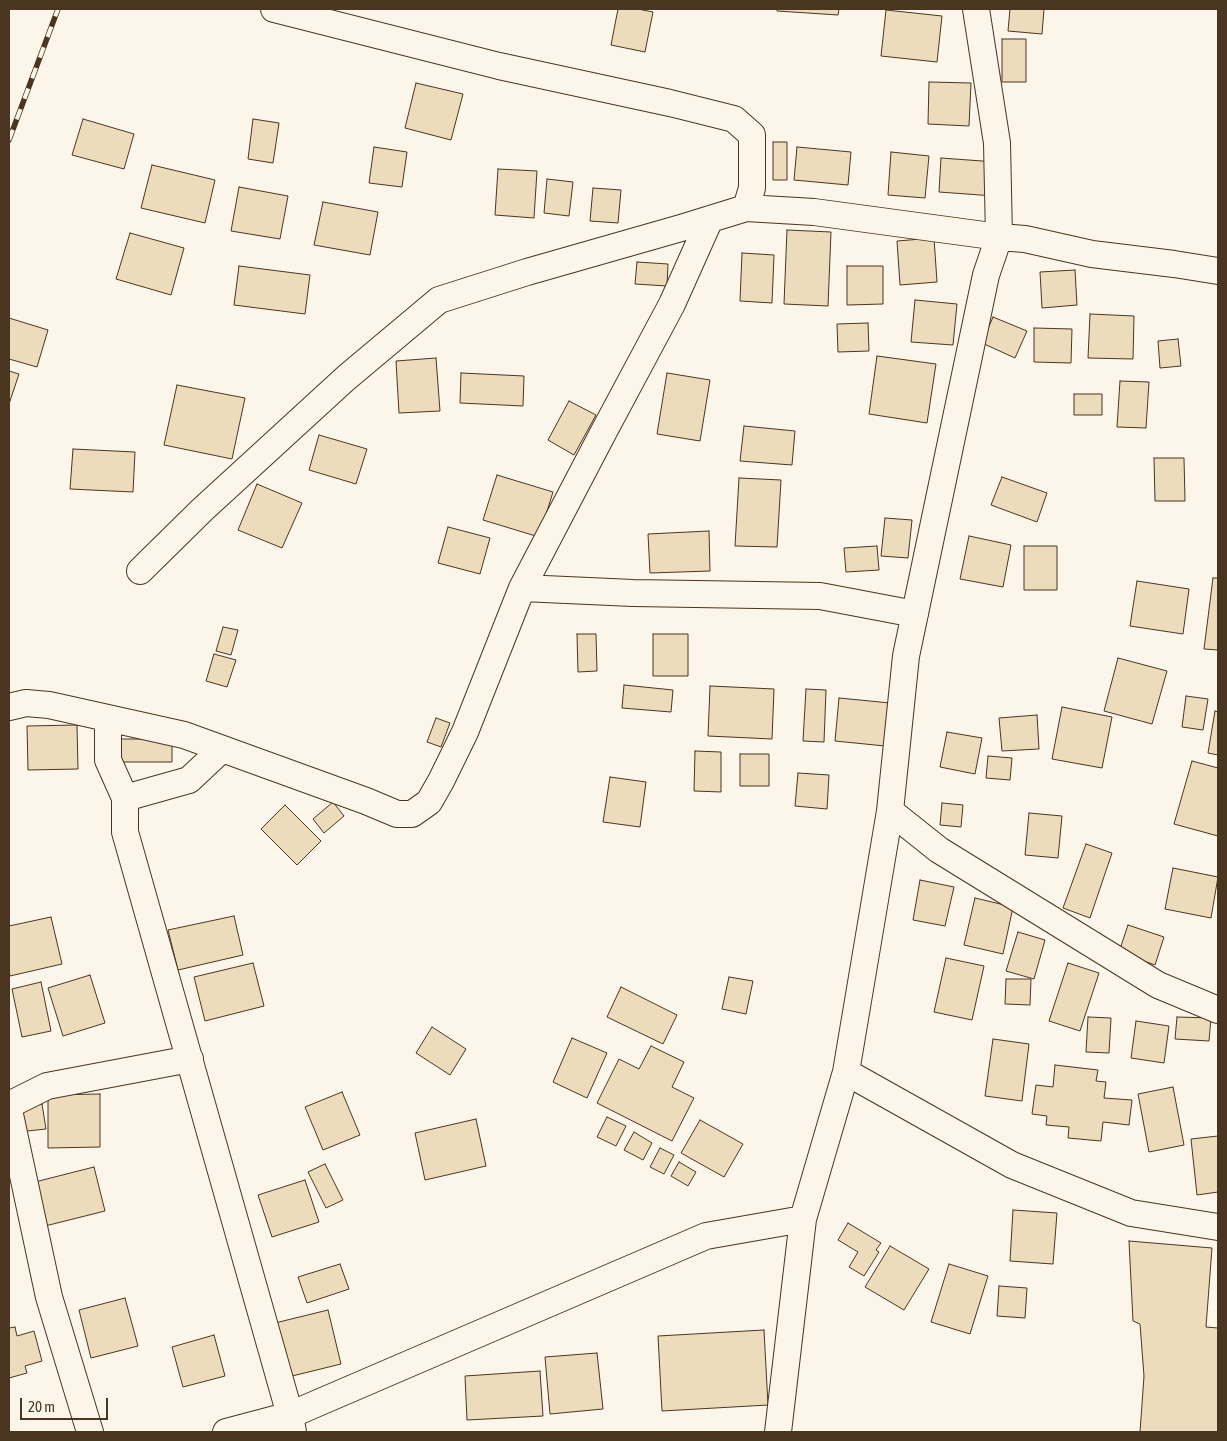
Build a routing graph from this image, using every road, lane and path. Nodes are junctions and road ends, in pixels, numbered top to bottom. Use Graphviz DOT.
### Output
graph roads {
  1 [pos="274,9"];
  2 [pos="976,9"];
  3 [pos="746,208"];
  4 [pos="710,219"];
  5 [pos="999,236"];
  6 [pos="1218,271"];
  7 [pos="140,571"];
  8 [pos="522,588"];
  9 [pos="915,614"];
  10 [pos="9,707"];
  11 [pos="108,718"];
  12 [pos="222,749"];
  13 [pos="125,798"];
  14 [pos="890,811"];
  15 [pos="1218,1010"];
  16 [pos="190,1060"];
  17 [pos="846,1072"];
  18 [pos="9,1105"];
  19 [pos="9,1110"];
  20 [pos="803,1220"];
  21 [pos="1218,1227"];
  22 [pos="292,1424"];
  23 [pos="90,1432"];
  24 [pos="226,1432"];
  25 [pos="778,1432"];
  1 -- 3 [label="street"];
  2 -- 5 [label="street"];
  3 -- 4 [label="street"];
  3 -- 5 [label="street"];
  4 -- 7 [label="street"];
  4 -- 8 [label="street"];
  5 -- 6 [label="street"];
  5 -- 9 [label="street"];
  8 -- 9 [label="street"];
  8 -- 12 [label="street"];
  9 -- 14 [label="street"];
  10 -- 11 [label="street"];
  11 -- 12 [label="street"];
  11 -- 13 [label="street"];
  12 -- 13 [label="street"];
  13 -- 16 [label="street"];
  14 -- 15 [label="street"];
  14 -- 17 [label="street"];
  16 -- 18 [label="street"];
  16 -- 22 [label="street"];
  17 -- 20 [label="street"];
  17 -- 21 [label="street"];
  19 -- 23 [label="street"];
  20 -- 22 [label="street"];
  20 -- 25 [label="street"];
  22 -- 24 [label="street"];
}
